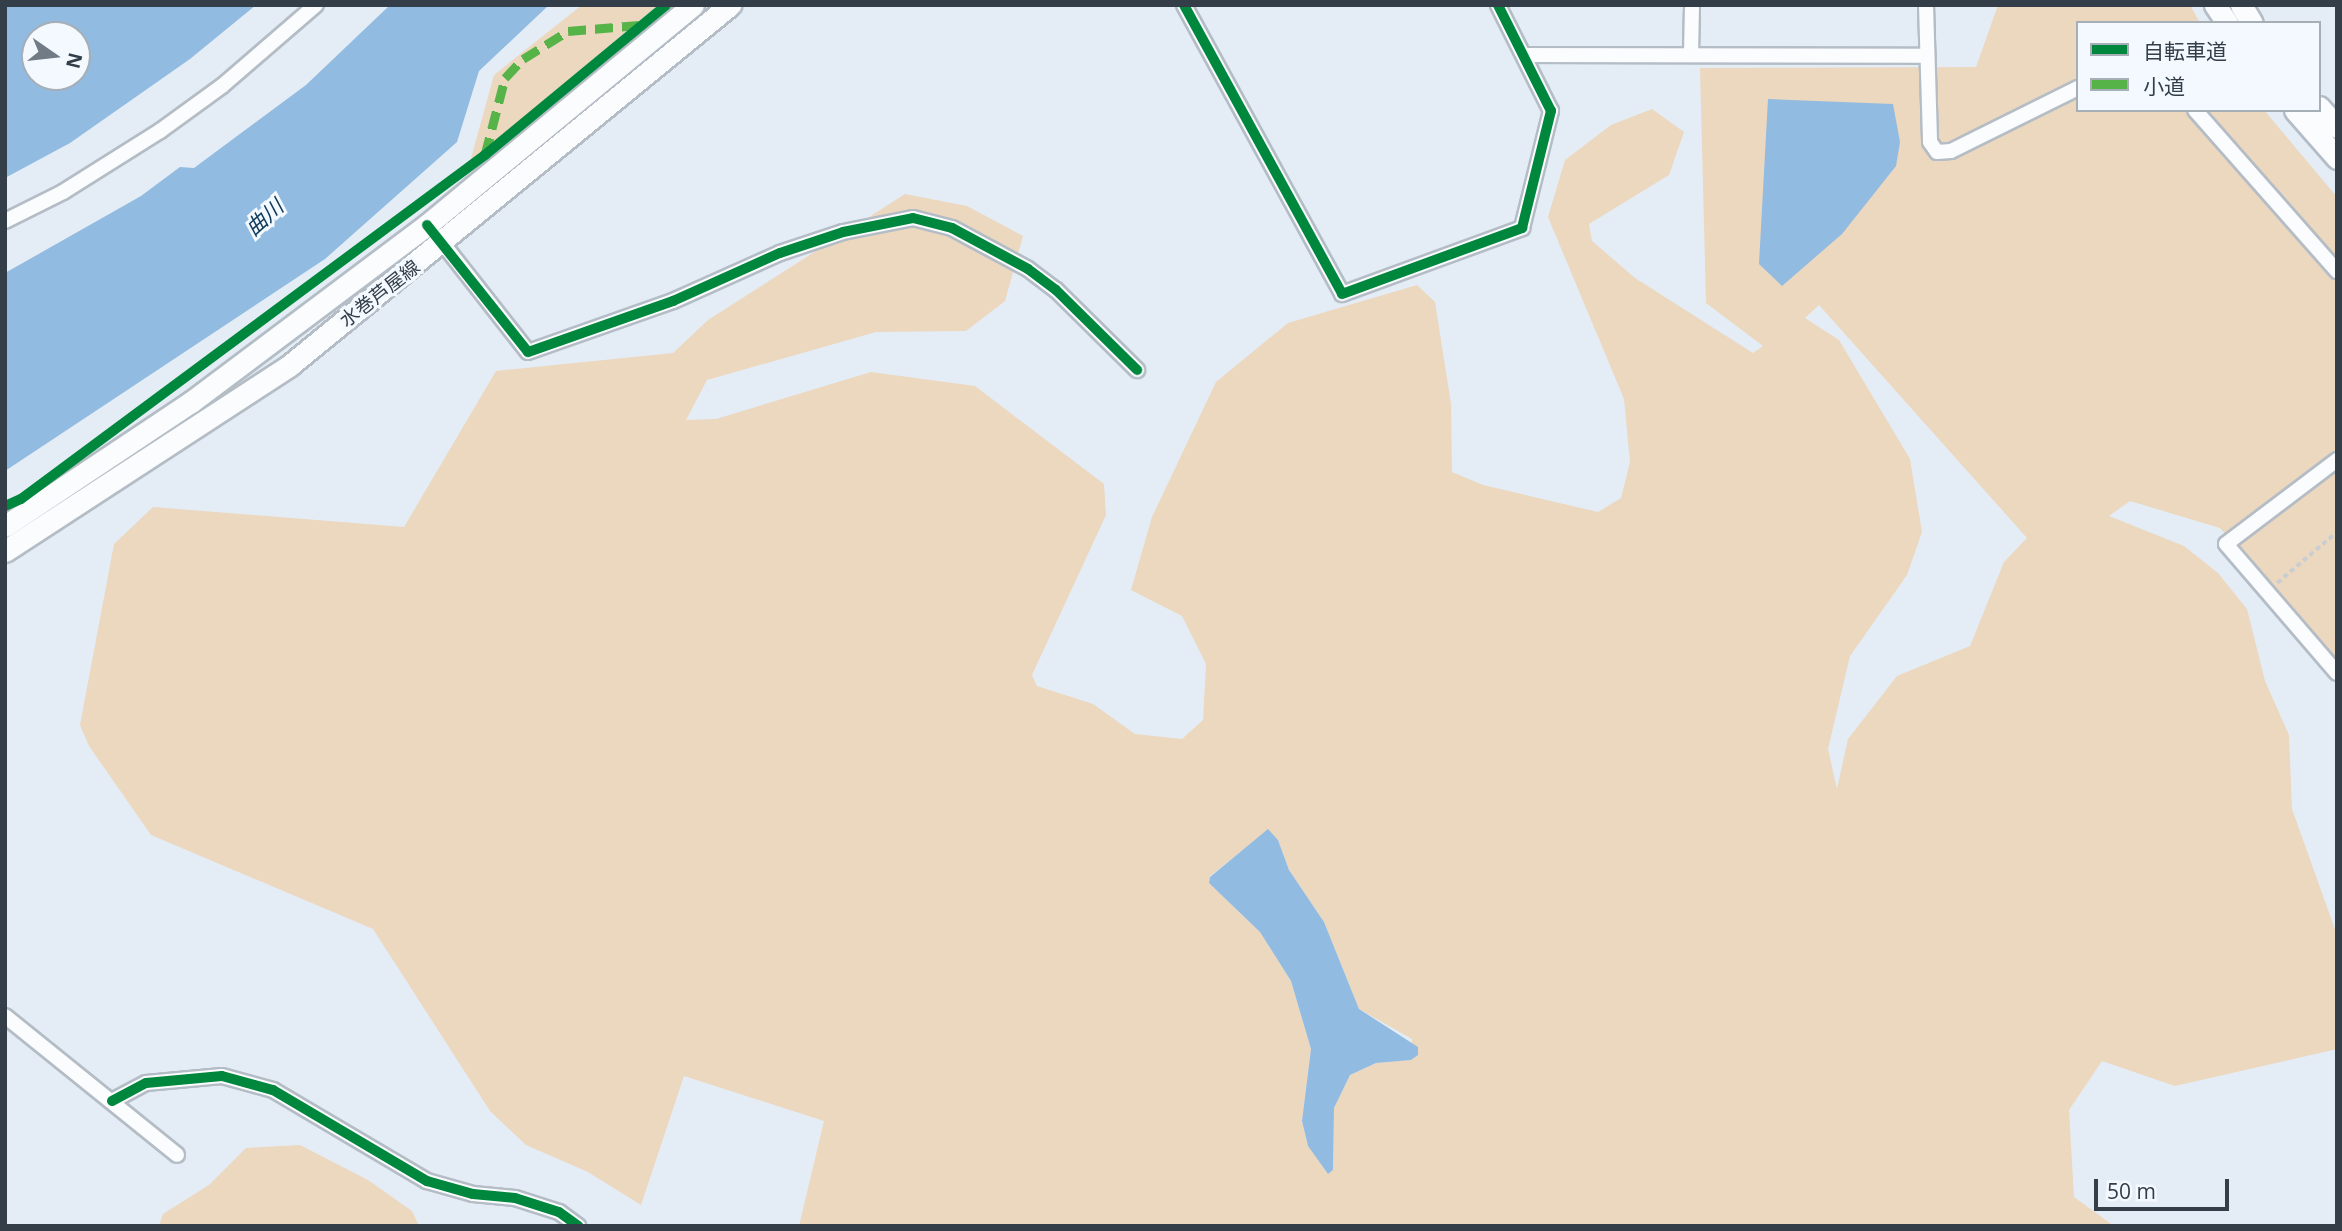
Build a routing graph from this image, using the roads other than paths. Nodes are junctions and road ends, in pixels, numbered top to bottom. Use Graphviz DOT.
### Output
graph roads {
  1 [pos="316,5"];
  2 [pos="694,5"];
  3 [pos="730,5"];
  4 [pos="1184,5"];
  5 [pos="1498,5"];
  6 [pos="1692,5"];
  7 [pos="1926,5"];
  8 [pos="2215,5"];
  9 [pos="2241,5"];
  10 [pos="2226,21"];
  11 [pos="2251,21"];
  12 [pos="1691,54"];
  13 [pos="1525,55"];
  14 [pos="1926,56"];
  15 [pos="617,68"];
  16 [pos="634,85"];
  17 [pos="2076,89"];
  18 [pos="2321,109"];
  19 [pos="2197,112"];
  20 [pos="2297,112"];
  21 [pos="2337,127"];
  22 [pos="533,137"];
  23 [pos="548,157"];
  24 [pos="2337,158"];
  25 [pos="5,221"];
  26 [pos="427,225"];
  27 [pos="443,243"];
  28 [pos="2337,271"];
  29 [pos="1137,370"];
  30 [pos="2337,460"];
  31 [pos="5,526"];
  32 [pos="5,551"];
  33 [pos="2337,673"];
  34 [pos="5,1016"];
  35 [pos="112,1101"];
  36 [pos="177,1155"];
  37 [pos="578,1226"];
  1 -- 25 [label="street"];
  2 -- 15 [label="main road, 水巻芦屋線"];
  3 -- 16 [label="main road, 水巻芦屋線"];
  4 -- 13 [label="street"];
  5 -- 13 [label="street"];
  6 -- 12 [label="street"];
  7 -- 14 [label="street"];
  8 -- 10 [label="main road"];
  9 -- 11 [label="main road"];
  12 -- 13 [label="street"];
  12 -- 14 [label="street"];
  14 -- 17 [label="street"];
  15 -- 16 [label="street"];
  15 -- 22 [label="main road, 水巻芦屋線"];
  16 -- 23 [label="main road, 水巻芦屋線"];
  18 -- 21 [label="main road"];
  19 -- 28 [label="street"];
  20 -- 24 [label="main road"];
  22 -- 23 [label="street"];
  22 -- 26 [label="main road, 水巻芦屋線"];
  23 -- 27 [label="main road, 水巻芦屋線"];
  26 -- 27 [label="street"];
  26 -- 31 [label="main road, 水巻芦屋線"];
  27 -- 29 [label="street"];
  27 -- 32 [label="main road, 水巻芦屋線"];
  30 -- 33 [label="street"];
  34 -- 35 [label="street"];
  35 -- 36 [label="street"];
  35 -- 37 [label="street"];
}
